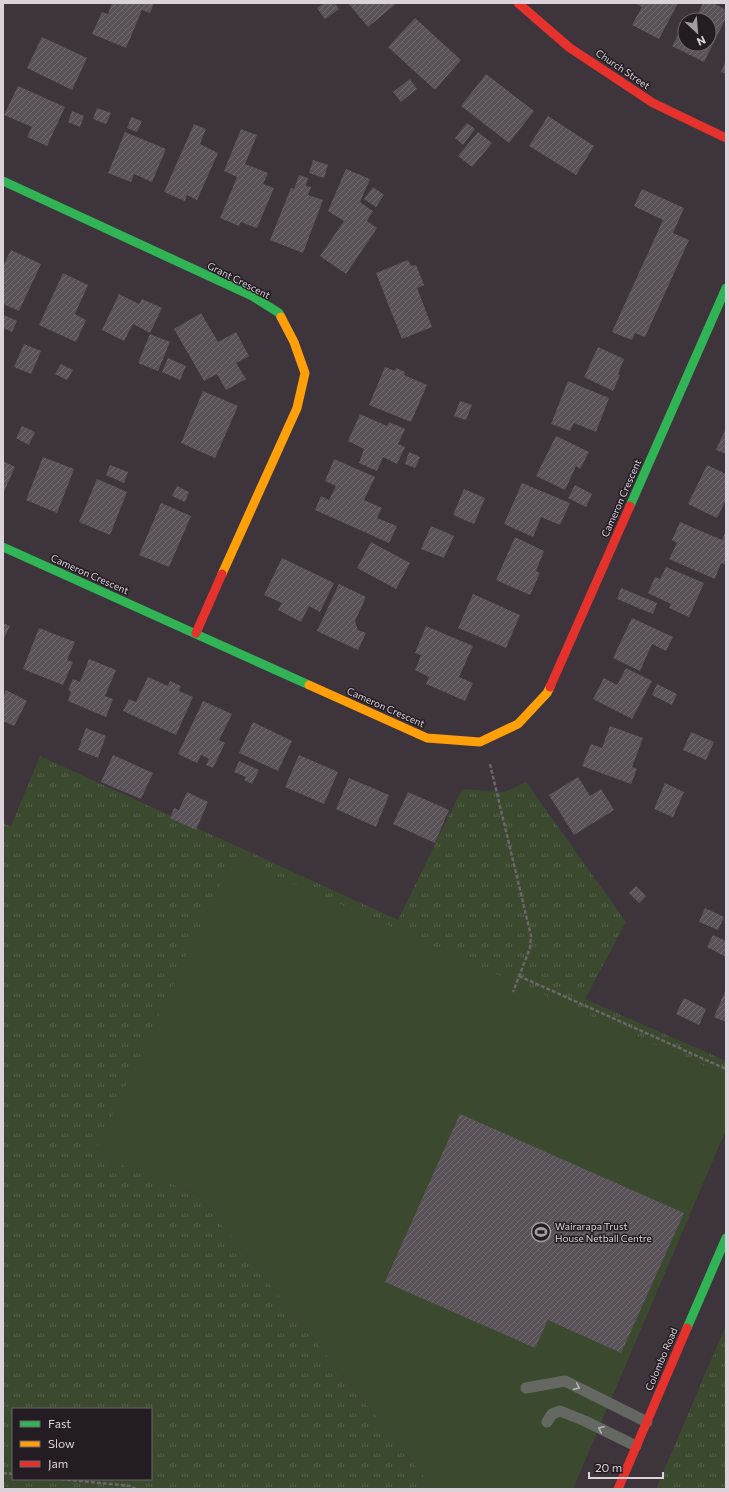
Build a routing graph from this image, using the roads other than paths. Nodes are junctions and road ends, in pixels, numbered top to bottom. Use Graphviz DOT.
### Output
graph roads {
  1 [pos="518,3"];
  2 [pos="726,138"];
  3 [pos="3,181"];
  4 [pos="726,288"];
  5 [pos="3,547"];
  6 [pos="196,633"];
  7 [pos="726,1238"];
  8 [pos="526,1388"];
  9 [pos="547,1422"];
  10 [pos="647,1422"];
  11 [pos="636,1446"];
  12 [pos="618,1489"];
  1 -- 2 [label="street, Church Street"];
  3 -- 6 [label="street, Grant Crescent"];
  4 -- 6 [label="street, Cameron Crescent"];
  5 -- 6 [label="street, Cameron Crescent"];
  7 -- 10 [label="street, Colombo Road"];
  8 -- 10 [label="lane, one-way"];
  11 -- 9 [label="lane, one-way"];
  10 -- 11 [label="street, Colombo Road"];
  11 -- 12 [label="street, Colombo Road"];
}
